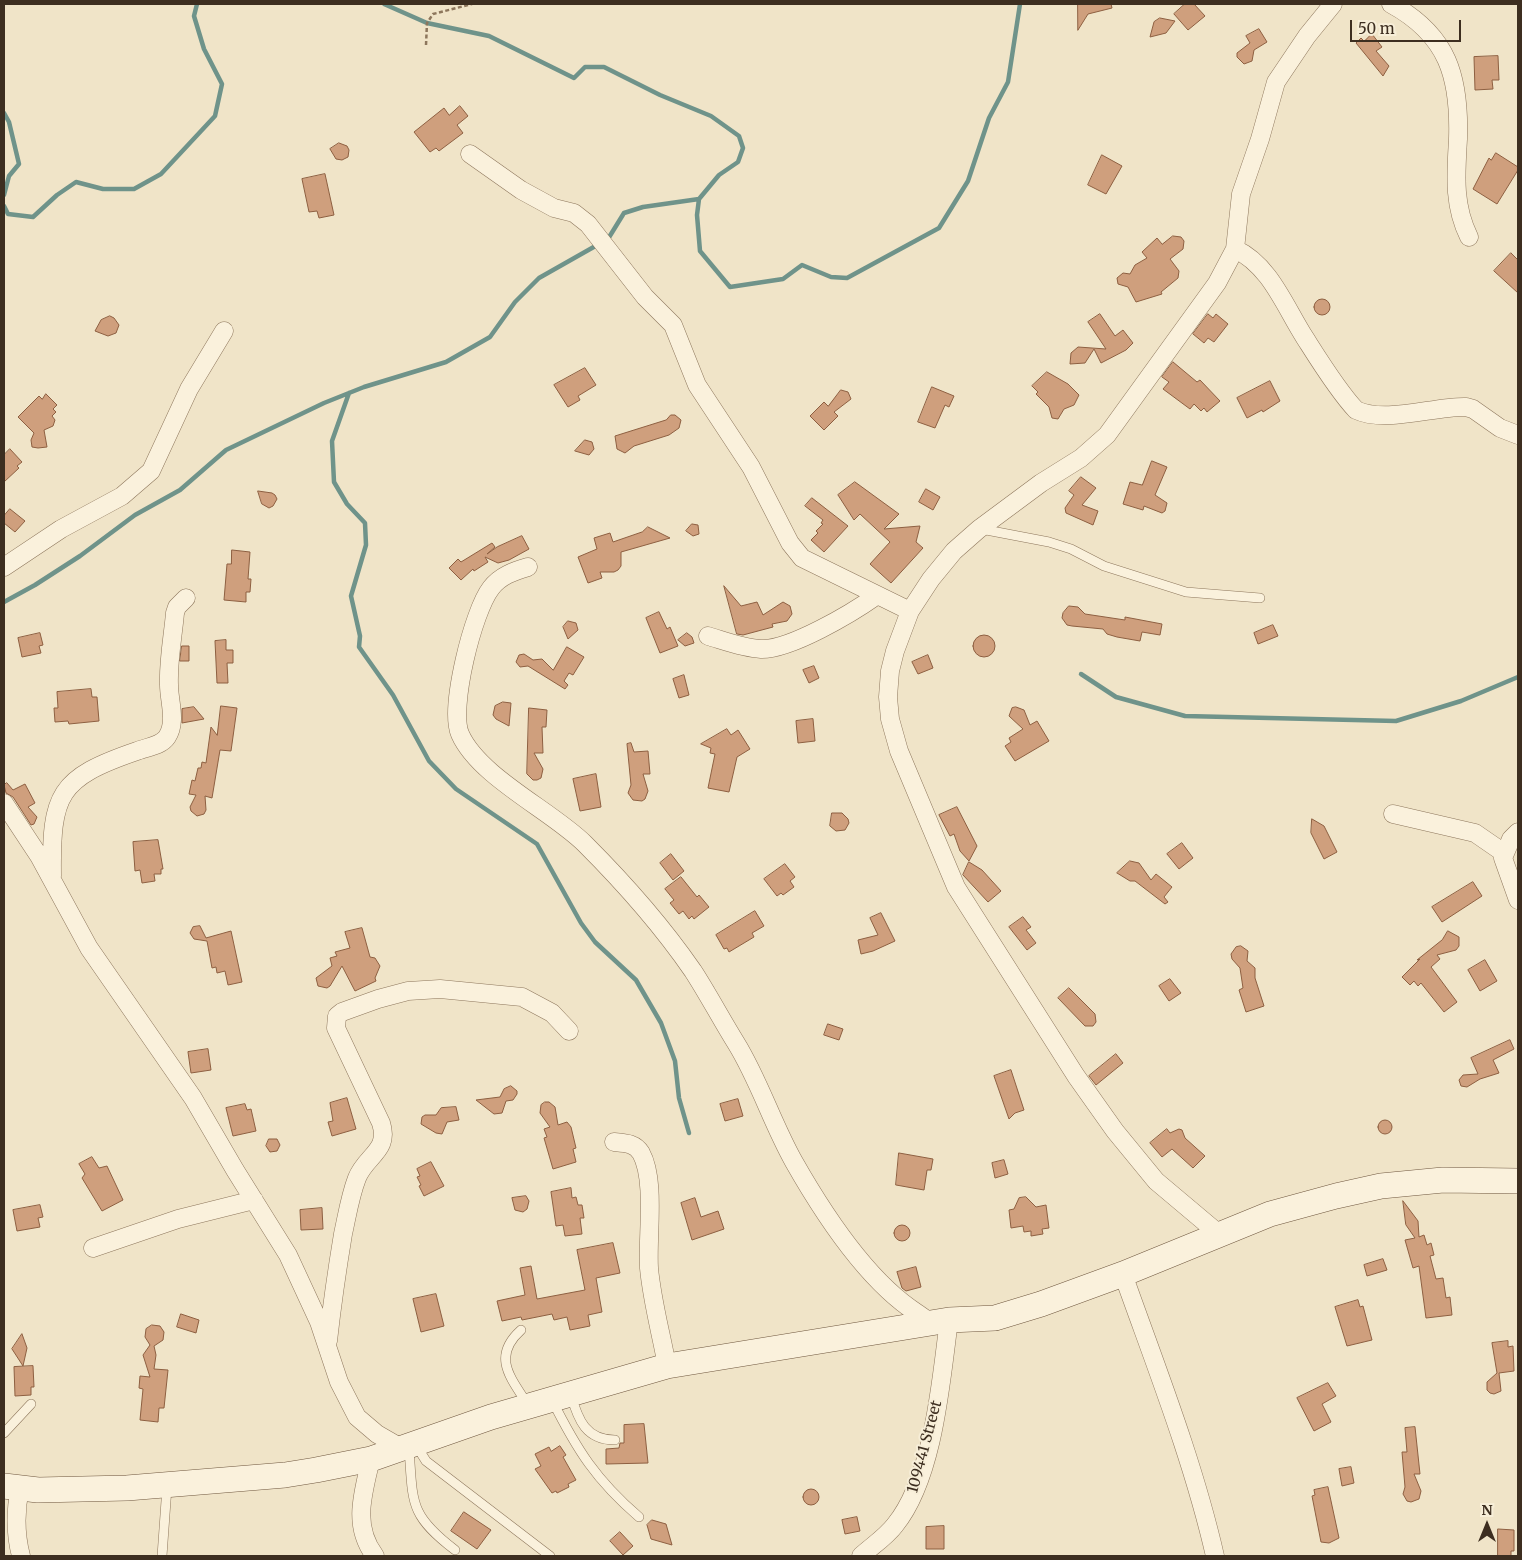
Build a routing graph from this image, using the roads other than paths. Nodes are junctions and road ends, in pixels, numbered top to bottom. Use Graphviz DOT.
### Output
graph roads {
  1 [pos="1333,4"];
  2 [pos="1391,4"];
  3 [pos="470,154"];
  4 [pos="1469,237"];
  5 [pos="1235,249"];
  6 [pos="224,331"];
  7 [pos="1518,435"];
  8 [pos="979,529"];
  9 [pos="4,566"];
  10 [pos="528,567"];
  11 [pos="876,596"];
  12 [pos="186,598"];
  13 [pos="1260,598"];
  14 [pos="910,611"];
  15 [pos="708,636"];
  16 [pos="4,804"];
  17 [pos="1393,814"];
  18 [pos="1518,832"];
  19 [pos="1504,853"];
  20 [pos="52,879"];
  21 [pos="1518,900"];
  22 [pos="568,1031"];
  23 [pos="614,1142"];
  24 [pos="1518,1181"];
  25 [pos="254,1200"];
  26 [pos="1219,1234"];
  27 [pos="93,1248"];
  28 [pos="1123,1274"];
  29 [pos="949,1320"];
  30 [pos="521,1330"];
  31 [pos="327,1346"];
  32 [pos="667,1366"];
  33 [pos="562,1397"];
  34 [pos="31,1404"];
  35 [pos="529,1406"];
  36 [pos="4,1433"];
  37 [pos="615,1440"];
  38 [pos="409,1447"];
  39 [pos="371,1459"];
  40 [pos="167,1485"];
  41 [pos="12,1487"];
  42 [pos="638,1517"];
  43 [pos="364,1537"];
  44 [pos="455,1550"];
  45 [pos="21,1556"];
  46 [pos="162,1556"];
  47 [pos="360,1556"];
  48 [pos="375,1556"];
  49 [pos="550,1556"];
  50 [pos="861,1556"];
  51 [pos="1215,1556"];
  1 -- 5 [label="street"];
  2 -- 4 [label="street"];
  3 -- 11 [label="street"];
  5 -- 7 [label="street"];
  5 -- 8 [label="street"];
  6 -- 9 [label="street"];
  8 -- 13 [label="lane"];
  8 -- 14 [label="street"];
  10 -- 29 [label="street"];
  11 -- 14 [label="street"];
  11 -- 15 [label="street"];
  12 -- 20 [label="street"];
  14 -- 26 [label="street"];
  16 -- 20 [label="street"];
  17 -- 19 [label="street"];
  18 -- 19 [label="street"];
  19 -- 21 [label="street"];
  20 -- 25 [label="street"];
  22 -- 31 [label="street"];
  23 -- 32 [label="street"];
  24 -- 26 [label="street"];
  25 -- 27 [label="street"];
  25 -- 31 [label="street"];
  26 -- 28 [label="street"];
  28 -- 29 [label="street"];
  28 -- 51 [label="street"];
  29 -- 32 [label="street"];
  29 -- 50 [label="street, 109441 Street"];
  30 -- 35 [label="lane"];
  31 -- 38 [label="street"];
  32 -- 33 [label="street"];
  33 -- 35 [label="street"];
  33 -- 37 [label="lane"];
  33 -- 42 [label="lane"];
  34 -- 36 [label="lane"];
  35 -- 38 [label="street"];
  38 -- 39 [label="street"];
  38 -- 44 [label="lane"];
  38 -- 49 [label="lane"];
  39 -- 40 [label="street"];
  39 -- 43 [label="street"];
  40 -- 41 [label="street"];
  40 -- 46 [label="lane"];
  41 -- 45 [label="street"];
  43 -- 47 [label="street"];
  43 -- 48 [label="street"];
}
